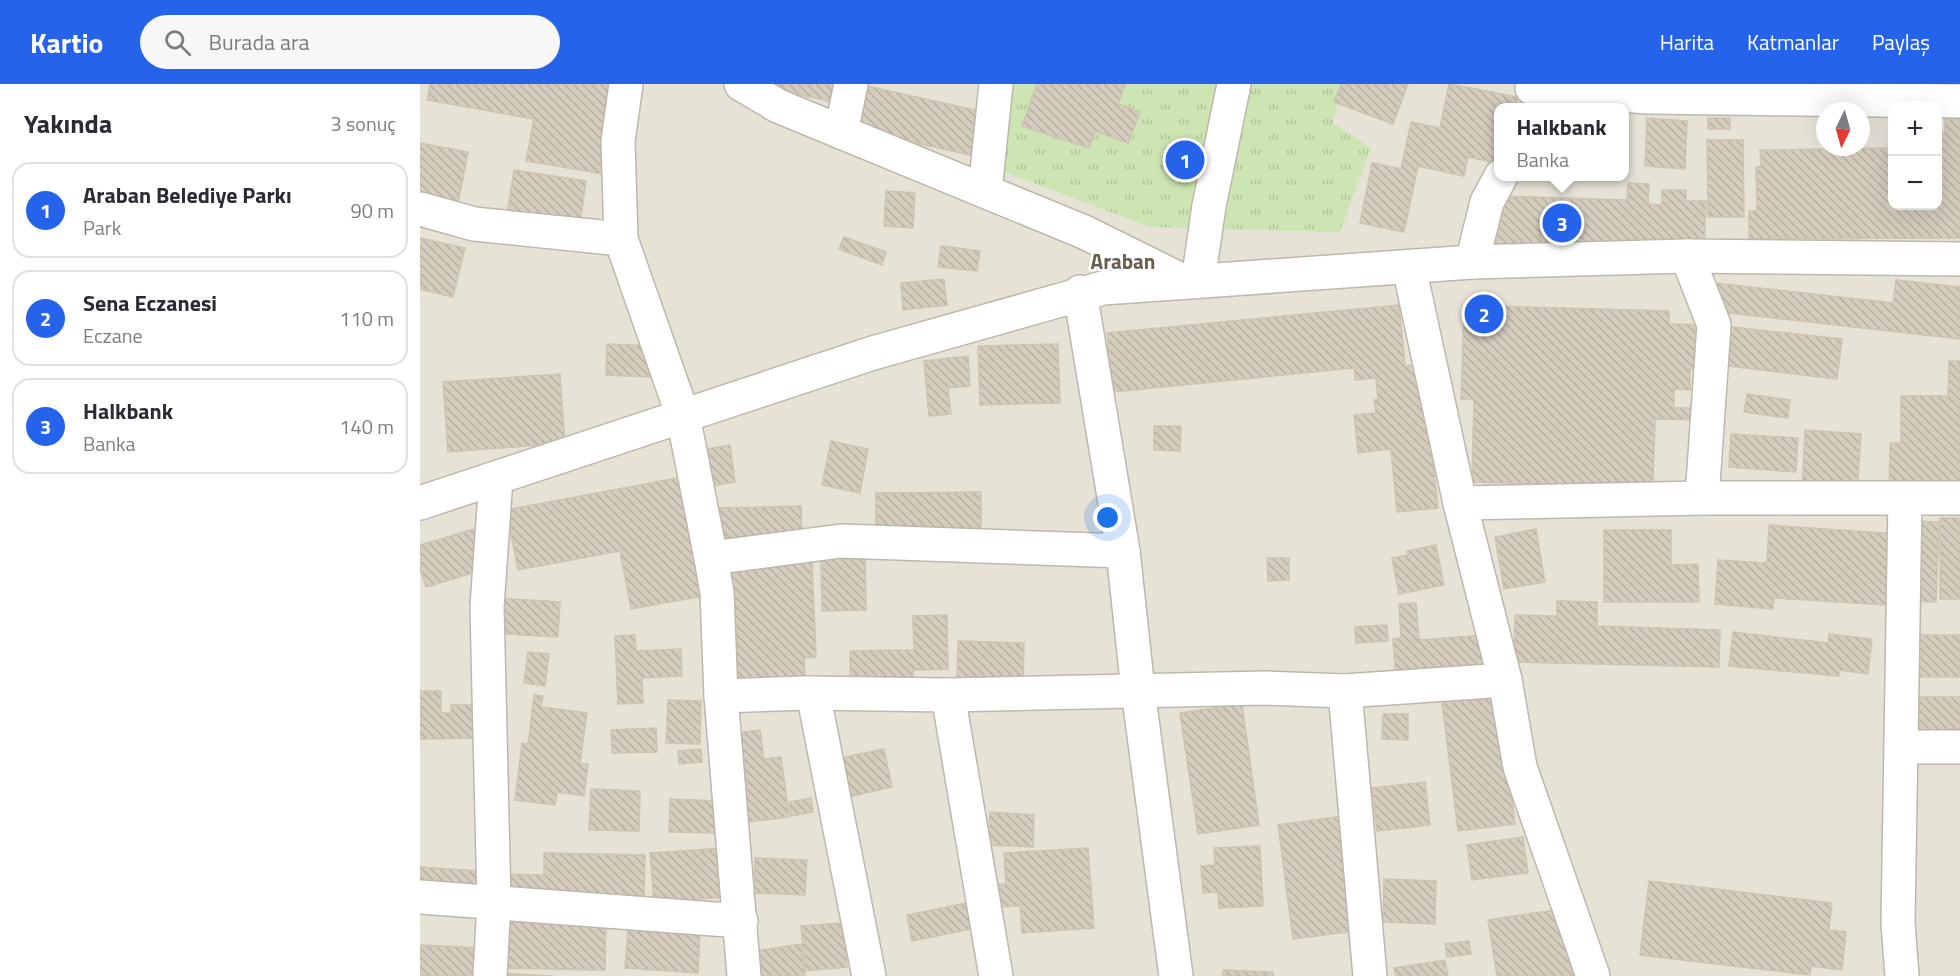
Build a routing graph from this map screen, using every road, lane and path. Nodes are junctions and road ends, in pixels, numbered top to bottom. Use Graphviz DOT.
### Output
graph roads {
  1 [pos="626,84"];
  2 [pos="741,84"];
  3 [pos="851,84"];
  4 [pos="996,84"];
  5 [pos="1234,84"];
  6 [pos="1532,93"];
  7 [pos="1960,101"];
  8 [pos="841,132"];
  9 [pos="1500,181"];
  10 [pos="985,191"];
  11 [pos="420,209"];
  12 [pos="621,238"];
  13 [pos="1687,256"];
  14 [pos="1960,259"];
  15 [pos="1472,262"];
  16 [pos="1409,267"];
  17 [pos="1192,281"];
  18 [pos="1080,292"];
  19 [pos="683,416"];
  20 [pos="496,478"];
  21 [pos="1702,498"];
  22 [pos="1960,498"];
  23 [pos="1905,499"];
  24 [pos="420,503"];
  25 [pos="1460,503"];
  26 [pos="1123,551"];
  27 [pos="711,558"];
  28 [pos="1505,680"];
  29 [pos="1138,690"];
  30 [pos="1345,691"];
  31 [pos="813,693"];
  32 [pos="948,695"];
  33 [pos="721,696"];
  34 [pos="1902,747"];
  35 [pos="1960,747"];
  36 [pos="420,897"];
  37 [pos="494,902"];
  38 [pos="741,921"];
  39 [pos="490,976"];
  40 [pos="744,976"];
  41 [pos="869,976"];
  42 [pos="996,976"];
  43 [pos="1176,976"];
  44 [pos="1370,976"];
  45 [pos="1593,976"];
  46 [pos="1902,976"];
  1 -- 12 [label="street"];
  2 -- 8 [label="street"];
  3 -- 8 [label="street"];
  4 -- 10 [label="street"];
  5 -- 17 [label="street"];
  6 -- 7 [label="street"];
  8 -- 10 [label="street"];
  9 -- 15 [label="street"];
  10 -- 17 [label="street"];
  11 -- 12 [label="street"];
  12 -- 19 [label="street"];
  13 -- 14 [label="street"];
  13 -- 15 [label="street"];
  13 -- 21 [label="street"];
  15 -- 16 [label="street"];
  16 -- 17 [label="street"];
  16 -- 25 [label="street"];
  17 -- 18 [label="street"];
  18 -- 19 [label="street"];
  18 -- 26 [label="street"];
  19 -- 20 [label="street"];
  19 -- 27 [label="street"];
  20 -- 24 [label="street"];
  20 -- 37 [label="street"];
  21 -- 23 [label="street"];
  21 -- 25 [label="street"];
  22 -- 23 [label="street"];
  23 -- 34 [label="street"];
  25 -- 28 [label="street"];
  26 -- 27 [label="street"];
  26 -- 29 [label="street"];
  27 -- 33 [label="street"];
  28 -- 30 [label="street"];
  28 -- 45 [label="street"];
  29 -- 30 [label="street"];
  29 -- 32 [label="street"];
  29 -- 43 [label="street"];
  30 -- 44 [label="street"];
  31 -- 32 [label="street"];
  31 -- 33 [label="street"];
  31 -- 41 [label="street"];
  32 -- 42 [label="street"];
  33 -- 38 [label="street"];
  34 -- 35 [label="street"];
  34 -- 46 [label="street"];
  36 -- 37 [label="street"];
  37 -- 38 [label="street"];
  37 -- 39 [label="street"];
  38 -- 40 [label="street"];
}
